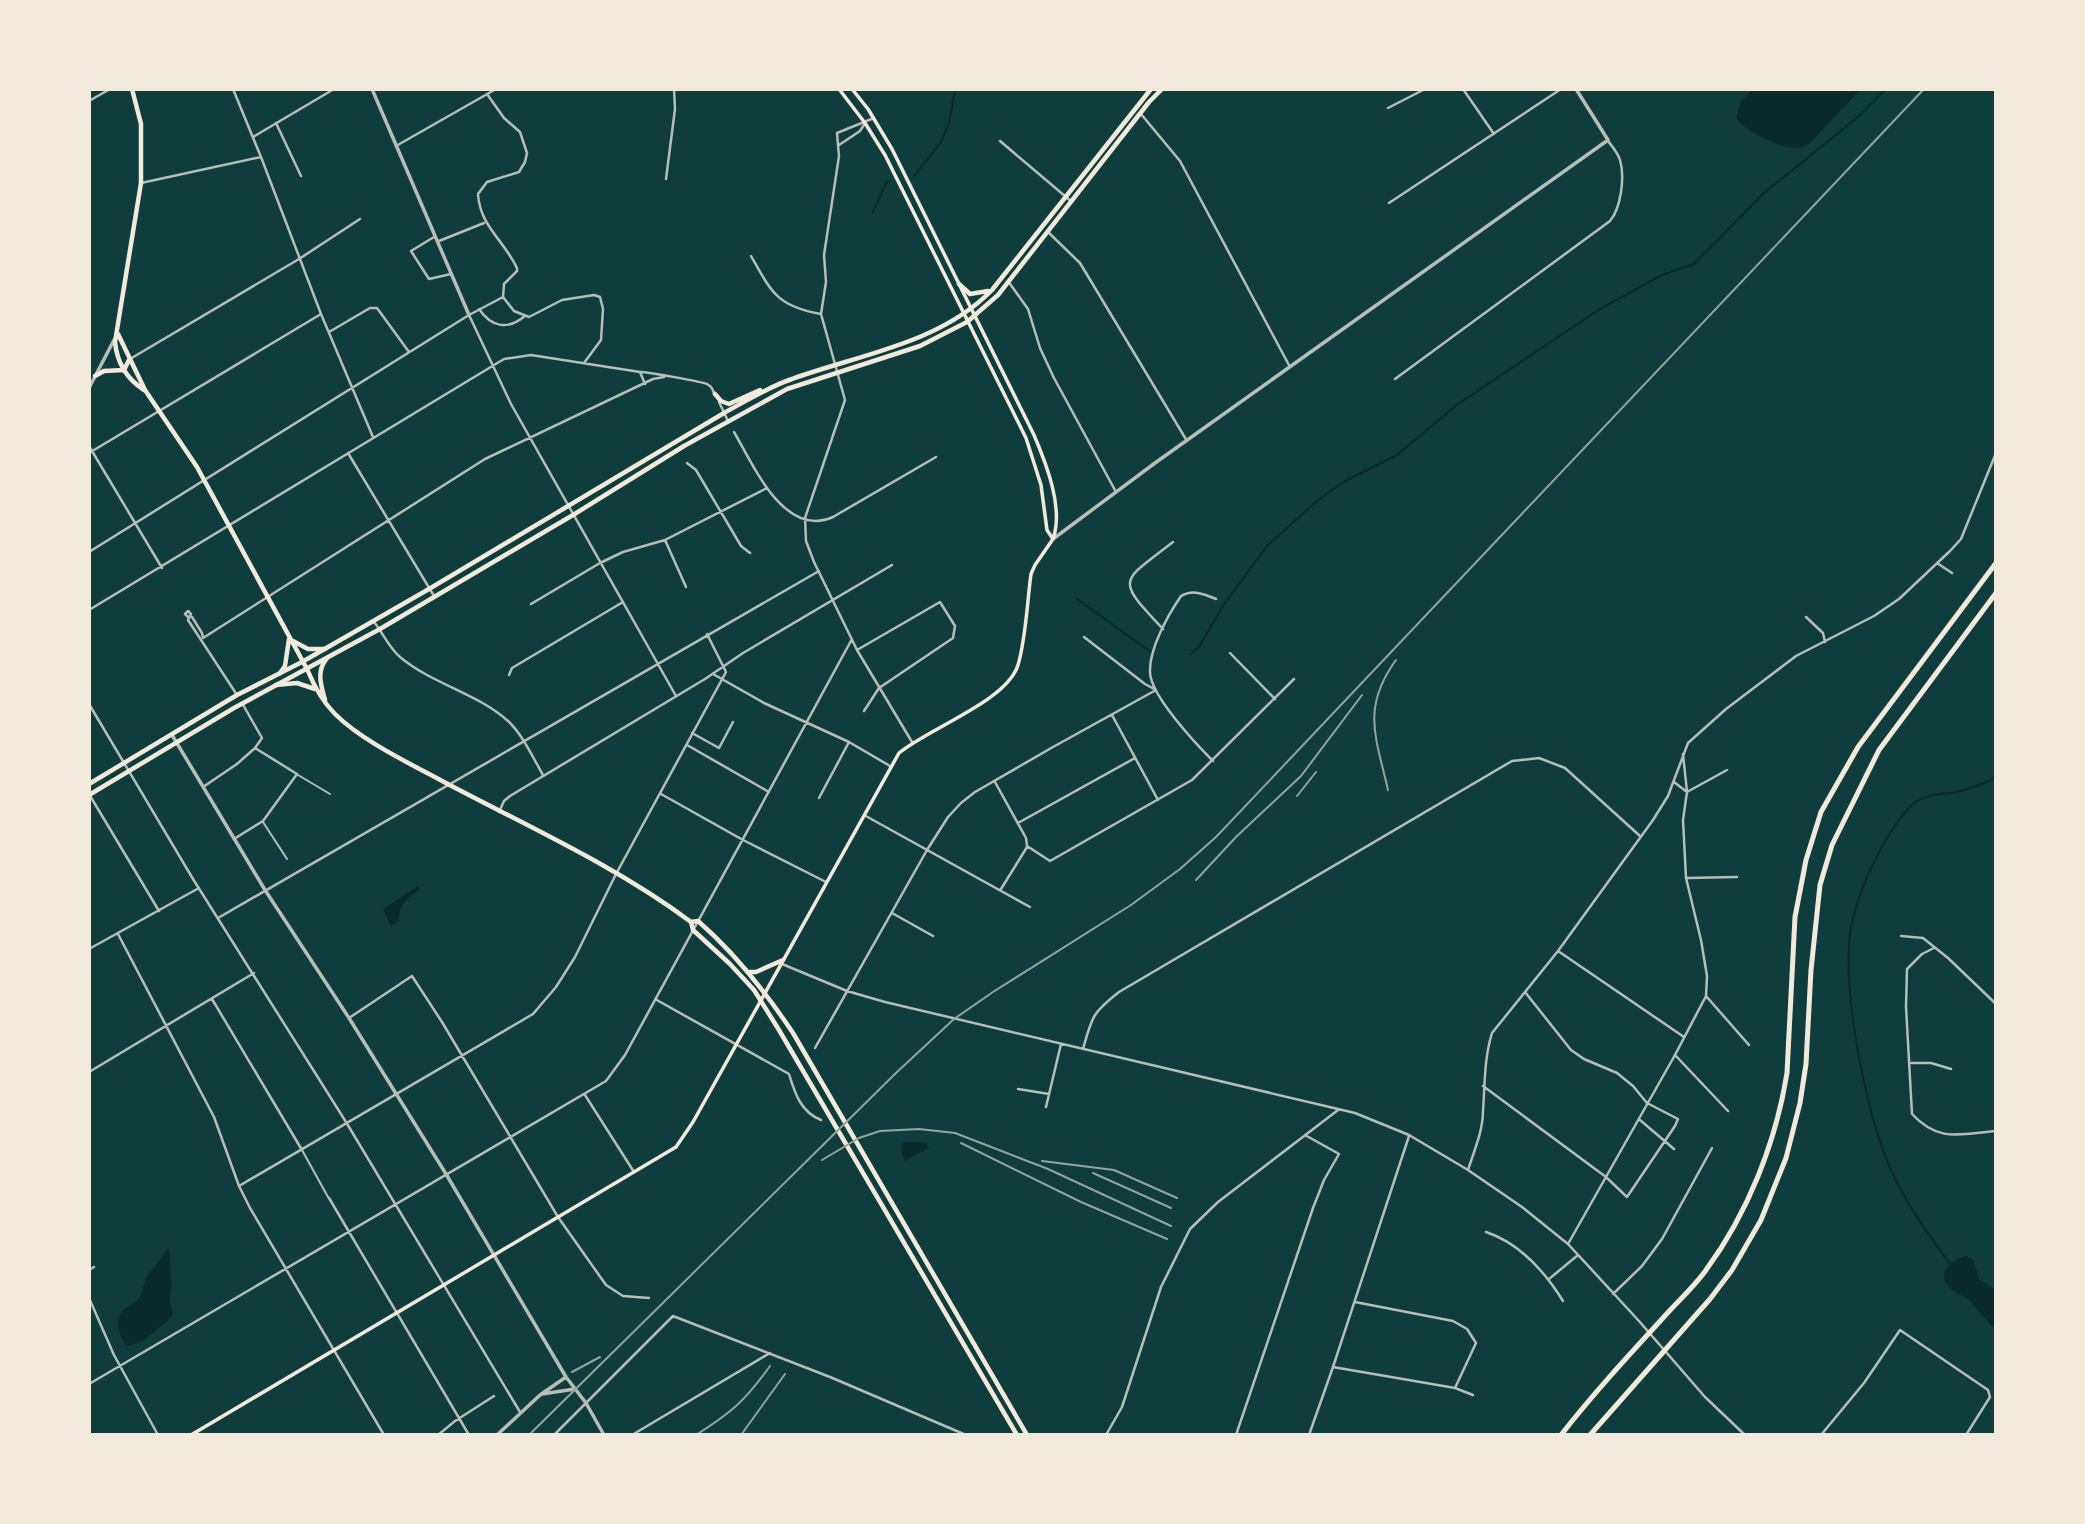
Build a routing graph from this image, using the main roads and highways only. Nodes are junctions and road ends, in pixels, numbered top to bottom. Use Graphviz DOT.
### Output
graph roads {
  1 [pos="132,89"];
  2 [pos="839,89"];
  3 [pos="852,89"];
  4 [pos="1151,89"];
  5 [pos="1162,89"];
  6 [pos="959,284"];
  7 [pos="992,290"];
  8 [pos="970,308"];
  9 [pos="963,313"];
  10 [pos="975,316"];
  11 [pos="967,322"];
  12 [pos="118,334"];
  13 [pos="129,360"];
  14 [pos="124,370"];
  15 [pos="95,376"];
  16 [pos="771,387"];
  17 [pos="145,390"];
  18 [pos="715,394"];
  19 [pos="1054,539"];
  20 [pos="1996,563"];
  21 [pos="1996,593"];
  22 [pos="289,639"];
  23 [pos="325,649"];
  24 [pos="327,658"];
  25 [pos="302,662"];
  26 [pos="307,669"];
  27 [pos="280,673"];
  28 [pos="276,685"];
  29 [pos="316,689"];
  30 [pos="326,704"];
  31 [pos="89,784"];
  32 [pos="89,795"];
  33 [pos="691,922"];
  34 [pos="783,962"];
  35 [pos="750,972"];
  36 [pos="765,990"];
  37 [pos="760,1001"];
  38 [pos="191,1435"];
  39 [pos="1017,1435"];
  40 [pos="1027,1435"];
  41 [pos="1560,1435"];
  42 [pos="1590,1435"];
  1 -- 12 [label="main road"];
  2 -- 9 [label="main road"];
  3 -- 6 [label="main road"];
  4 -- 7 [label="main road"];
  5 -- 10 [label="main road"];
  6 -- 7 [label="main road"];
  6 -- 8 [label="main road"];
  7 -- 8 [label="main road"];
  8 -- 9 [label="main road"];
  8 -- 10 [label="main road"];
  9 -- 11 [label="main road"];
  9 -- 16 [label="main road"];
  10 -- 11 [label="main road"];
  10 -- 19 [label="main road"];
  11 -- 19 [label="main road"];
  11 -- 24 [label="main road"];
  12 -- 13 [label="main road"];
  12 -- 14 [label="main road"];
  13 -- 14 [label="main road"];
  13 -- 17 [label="main road"];
  14 -- 15 [label="main road"];
  14 -- 17 [label="main road"];
  16 -- 18 [label="main road"];
  16 -- 23 [label="main road"];
  17 -- 22 [label="main road"];
  19 -- 34 [label="main road"];
  20 -- 41 [label="highway"];
  21 -- 42 [label="highway"];
  22 -- 23 [label="main road"];
  22 -- 25 [label="main road"];
  22 -- 27 [label="main road"];
  23 -- 25 [label="main road"];
  24 -- 26 [label="main road"];
  24 -- 30 [label="main road"];
  25 -- 26 [label="main road"];
  25 -- 27 [label="main road"];
  26 -- 28 [label="main road"];
  26 -- 29 [label="main road"];
  27 -- 31 [label="main road"];
  28 -- 29 [label="main road"];
  28 -- 32 [label="main road"];
  29 -- 30 [label="main road"];
  30 -- 33 [label="main road"];
  33 -- 35 [label="main road"];
  33 -- 37 [label="main road"];
  34 -- 35 [label="main road"];
  34 -- 36 [label="main road"];
  35 -- 36 [label="main road"];
  36 -- 37 [label="main road"];
  36 -- 40 [label="main road"];
  37 -- 38 [label="main road"];
  37 -- 39 [label="main road"];
}
